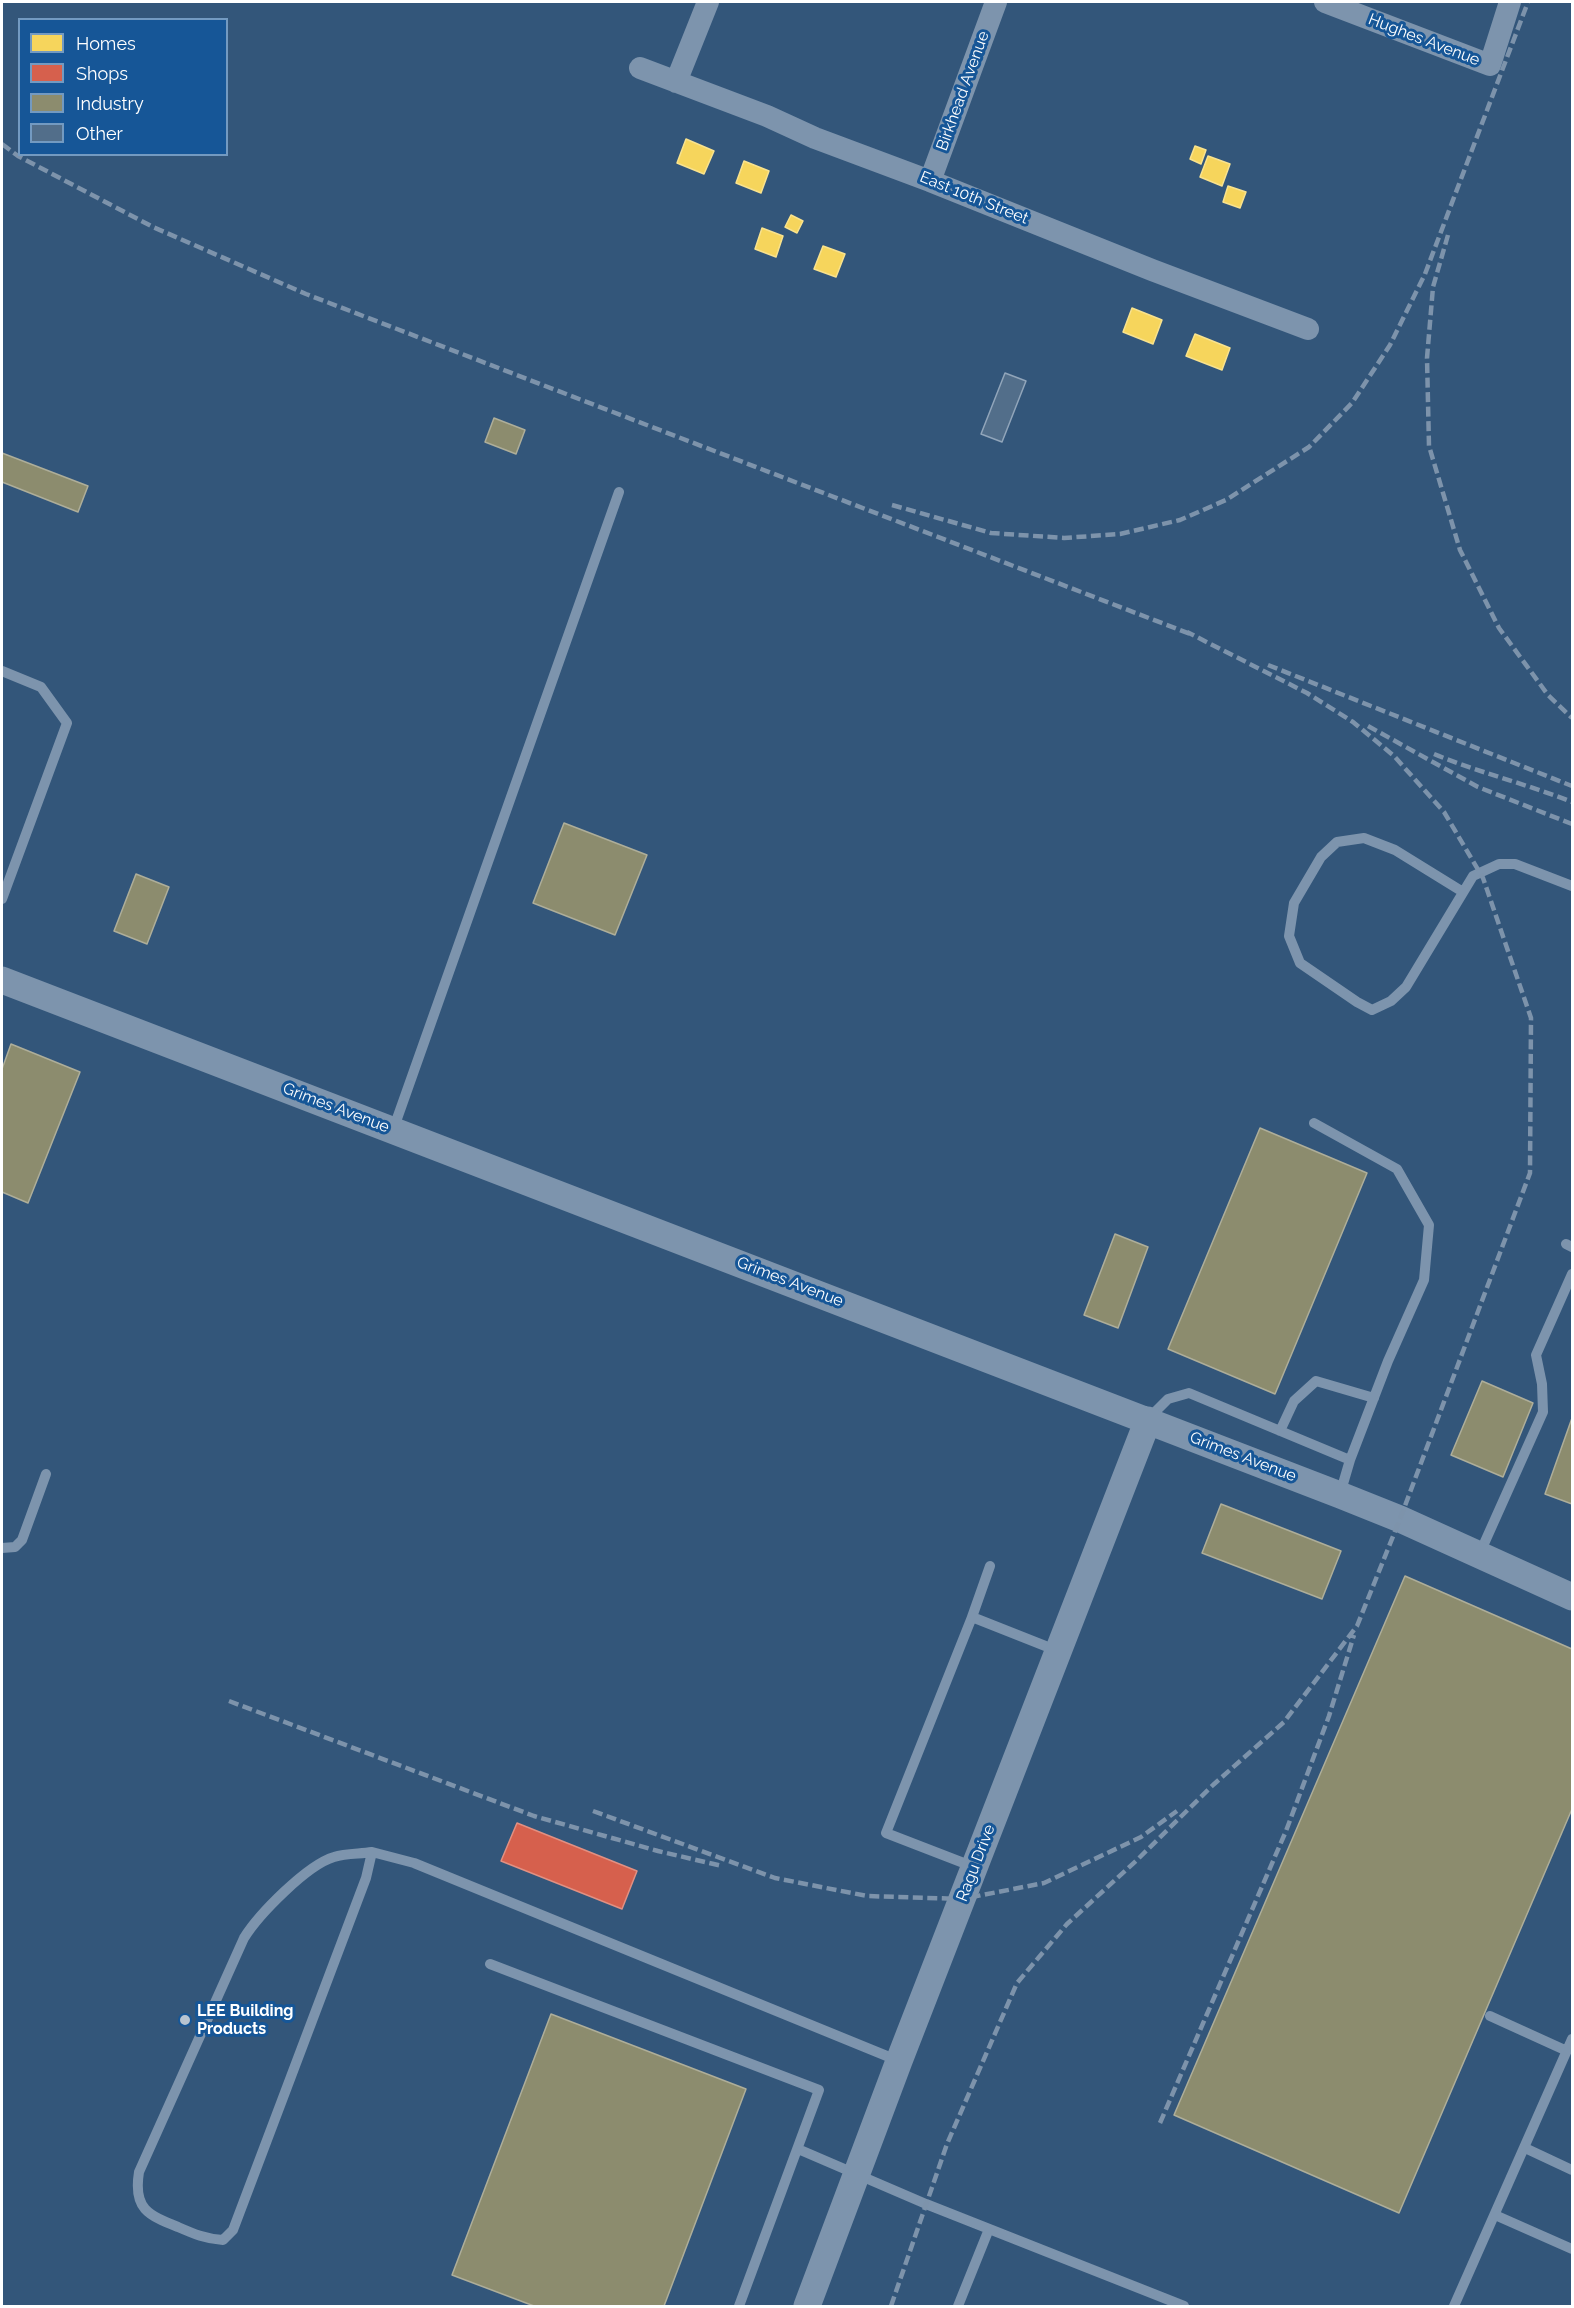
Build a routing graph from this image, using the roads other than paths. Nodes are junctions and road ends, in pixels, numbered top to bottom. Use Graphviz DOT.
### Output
graph roads {
  1 [pos="708,2"];
  2 [pos="996,2"];
  3 [pos="1325,2"];
  4 [pos="1510,2"];
  5 [pos="640,68"];
  6 [pos="676,82"];
  7 [pos="930,181"];
  8 [pos="1308,329"];
  9 [pos="619,492"];
  10 [pos="2,671"];
  11 [pos="5,882"];
  12 [pos="1572,886"];
  13 [pos="1463,892"];
  14 [pos="2,899"];
  15 [pos="2,980"];
  16 [pos="1314,1123"];
  17 [pos="393,1130"];
  18 [pos="1572,1274"];
  19 [pos="1374,1398"];
  20 [pos="1148,1420"];
  21 [pos="1280,1431"];
  22 [pos="1350,1460"];
  23 [pos="46,1474"];
  24 [pos="1340,1495"];
  25 [pos="2,1548"];
  26 [pos="1479,1555"];
  27 [pos="990,1566"];
  28 [pos="1572,1597"];
  29 [pos="972,1617"];
  30 [pos="1058,1651"];
  31 [pos="372,1852"];
  32 [pos="974,1867"];
  33 [pos="490,1964"];
  34 [pos="1490,2016"];
  35 [pos="1572,2039"];
  36 [pos="1567,2051"];
  37 [pos="899,2061"];
  38 [pos="1525,2148"];
  39 [pos="798,2149"];
  40 [pos="1572,2170"];
  41 [pos="858,2174"];
  42 [pos="1495,2215"];
  43 [pos="989,2229"];
  44 [pos="1572,2249"];
  45 [pos="739,2307"];
  46 [pos="807,2307"];
  47 [pos="958,2307"];
  48 [pos="1184,2307"];
  49 [pos="1454,2307"];
  1 -- 6 [label="street"];
  2 -- 7 [label="street, Birkhead Avenue"];
  3 -- 4 [label="street, Hughes Avenue"];
  5 -- 6 [label="street, East 10th Street"];
  6 -- 7 [label="street, East 10th Street"];
  7 -- 8 [label="street, East 10th Street"];
  9 -- 17 [label="lane"];
  10 -- 11 [label="lane"];
  11 -- 14 [label="lane"];
  12 -- 13 [label="lane"];
  13 -- 13 [label="lane"];
  15 -- 17 [label="street, Grimes Avenue"];
  16 -- 19 [label="lane"];
  17 -- 20 [label="street, Grimes Avenue"];
  18 -- 26 [label="lane"];
  19 -- 21 [label="lane"];
  19 -- 22 [label="lane"];
  20 -- 21 [label="lane"];
  20 -- 24 [label="street, Grimes Avenue"];
  20 -- 30 [label="street, Ragu Drive"];
  21 -- 22 [label="lane"];
  22 -- 24 [label="lane"];
  23 -- 25 [label="lane"];
  24 -- 26 [label="street, Grimes Avenue"];
  26 -- 28 [label="street, Grimes Avenue"];
  27 -- 29 [label="lane"];
  29 -- 30 [label="lane"];
  29 -- 32 [label="lane"];
  30 -- 32 [label="street, Ragu Drive"];
  31 -- 31 [label="lane"];
  31 -- 37 [label="lane"];
  32 -- 37 [label="street, Ragu Drive"];
  33 -- 39 [label="lane"];
  34 -- 36 [label="lane"];
  35 -- 36 [label="lane"];
  36 -- 38 [label="lane"];
  37 -- 41 [label="street, Ragu Drive"];
  38 -- 40 [label="lane"];
  38 -- 42 [label="lane"];
  39 -- 41 [label="lane"];
  39 -- 45 [label="lane"];
  41 -- 43 [label="lane"];
  41 -- 46 [label="street, Ragu Drive"];
  42 -- 44 [label="lane"];
  42 -- 49 [label="lane"];
  43 -- 47 [label="lane"];
  43 -- 48 [label="lane"];
}
